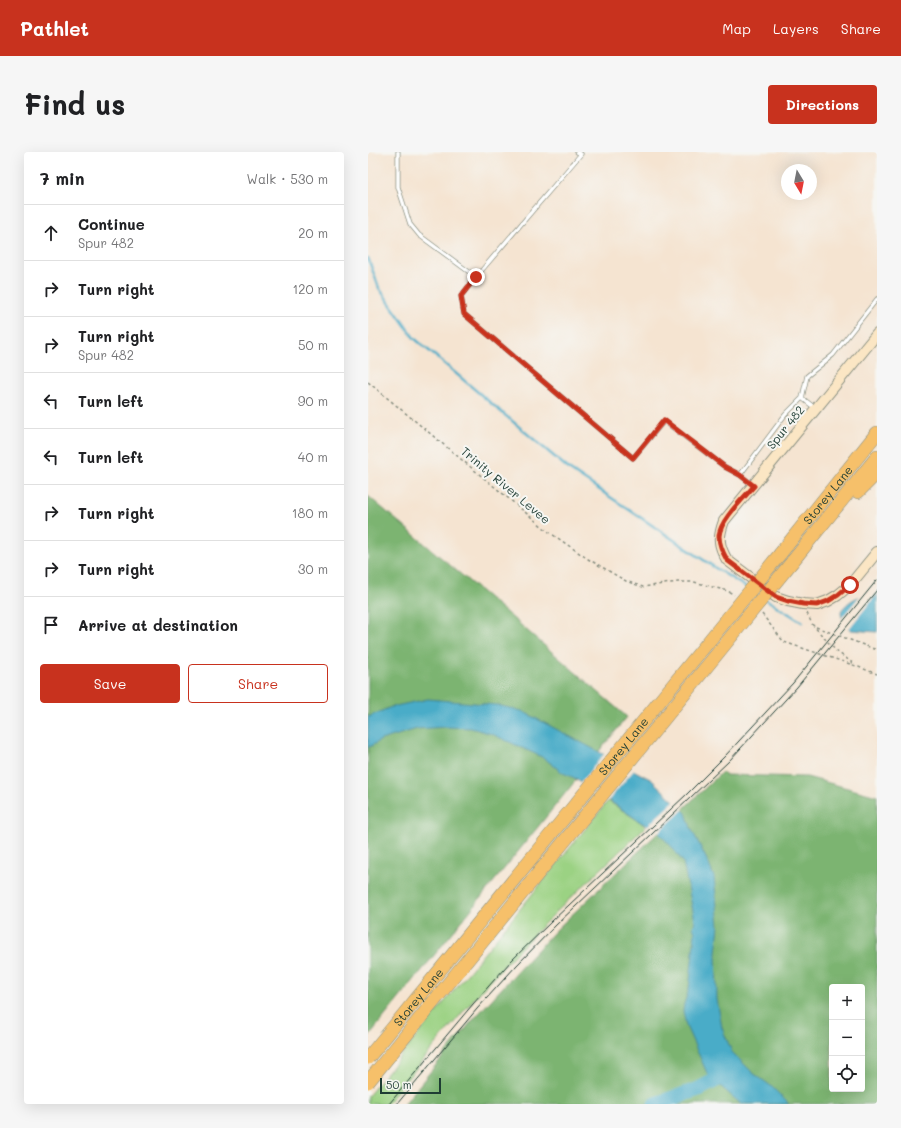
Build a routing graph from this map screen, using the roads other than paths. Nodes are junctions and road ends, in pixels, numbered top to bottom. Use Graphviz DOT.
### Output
graph roads {
  1 [pos="398,152"];
  2 [pos="578,152"];
  3 [pos="476,277"];
  4 [pos="877,299"];
  5 [pos="877,334"];
  6 [pos="802,398"];
  7 [pos="816,409"];
  8 [pos="877,433"];
  9 [pos="877,457"];
  10 [pos="877,473"];
  11 [pos="740,475"];
  12 [pos="754,486"];
  13 [pos="817,531"];
  14 [pos="877,552"];
  15 [pos="368,1058"];
  16 [pos="368,1082"];
  1 -- 3 [label="lane"];
  2 -- 3 [label="lane"];
  3 -- 11 [label="lane"];
  4 -- 6 [label="lane"];
  5 -- 7 [label="main road, Spur 482"];
  6 -- 7 [label="lane"];
  6 -- 11 [label="lane"];
  7 -- 12 [label="main road, Spur 482"];
  8 -- 15 [label="highway, Storey Lane, bridge"];
  9 -- 13 [label="highway, Storey Lane"];
  10 -- 13 [label="highway"];
  11 -- 12 [label="lane"];
  12 -- 14 [label="main road, Spur 482"];
  13 -- 16 [label="highway, Storey Lane, bridge"];
}
